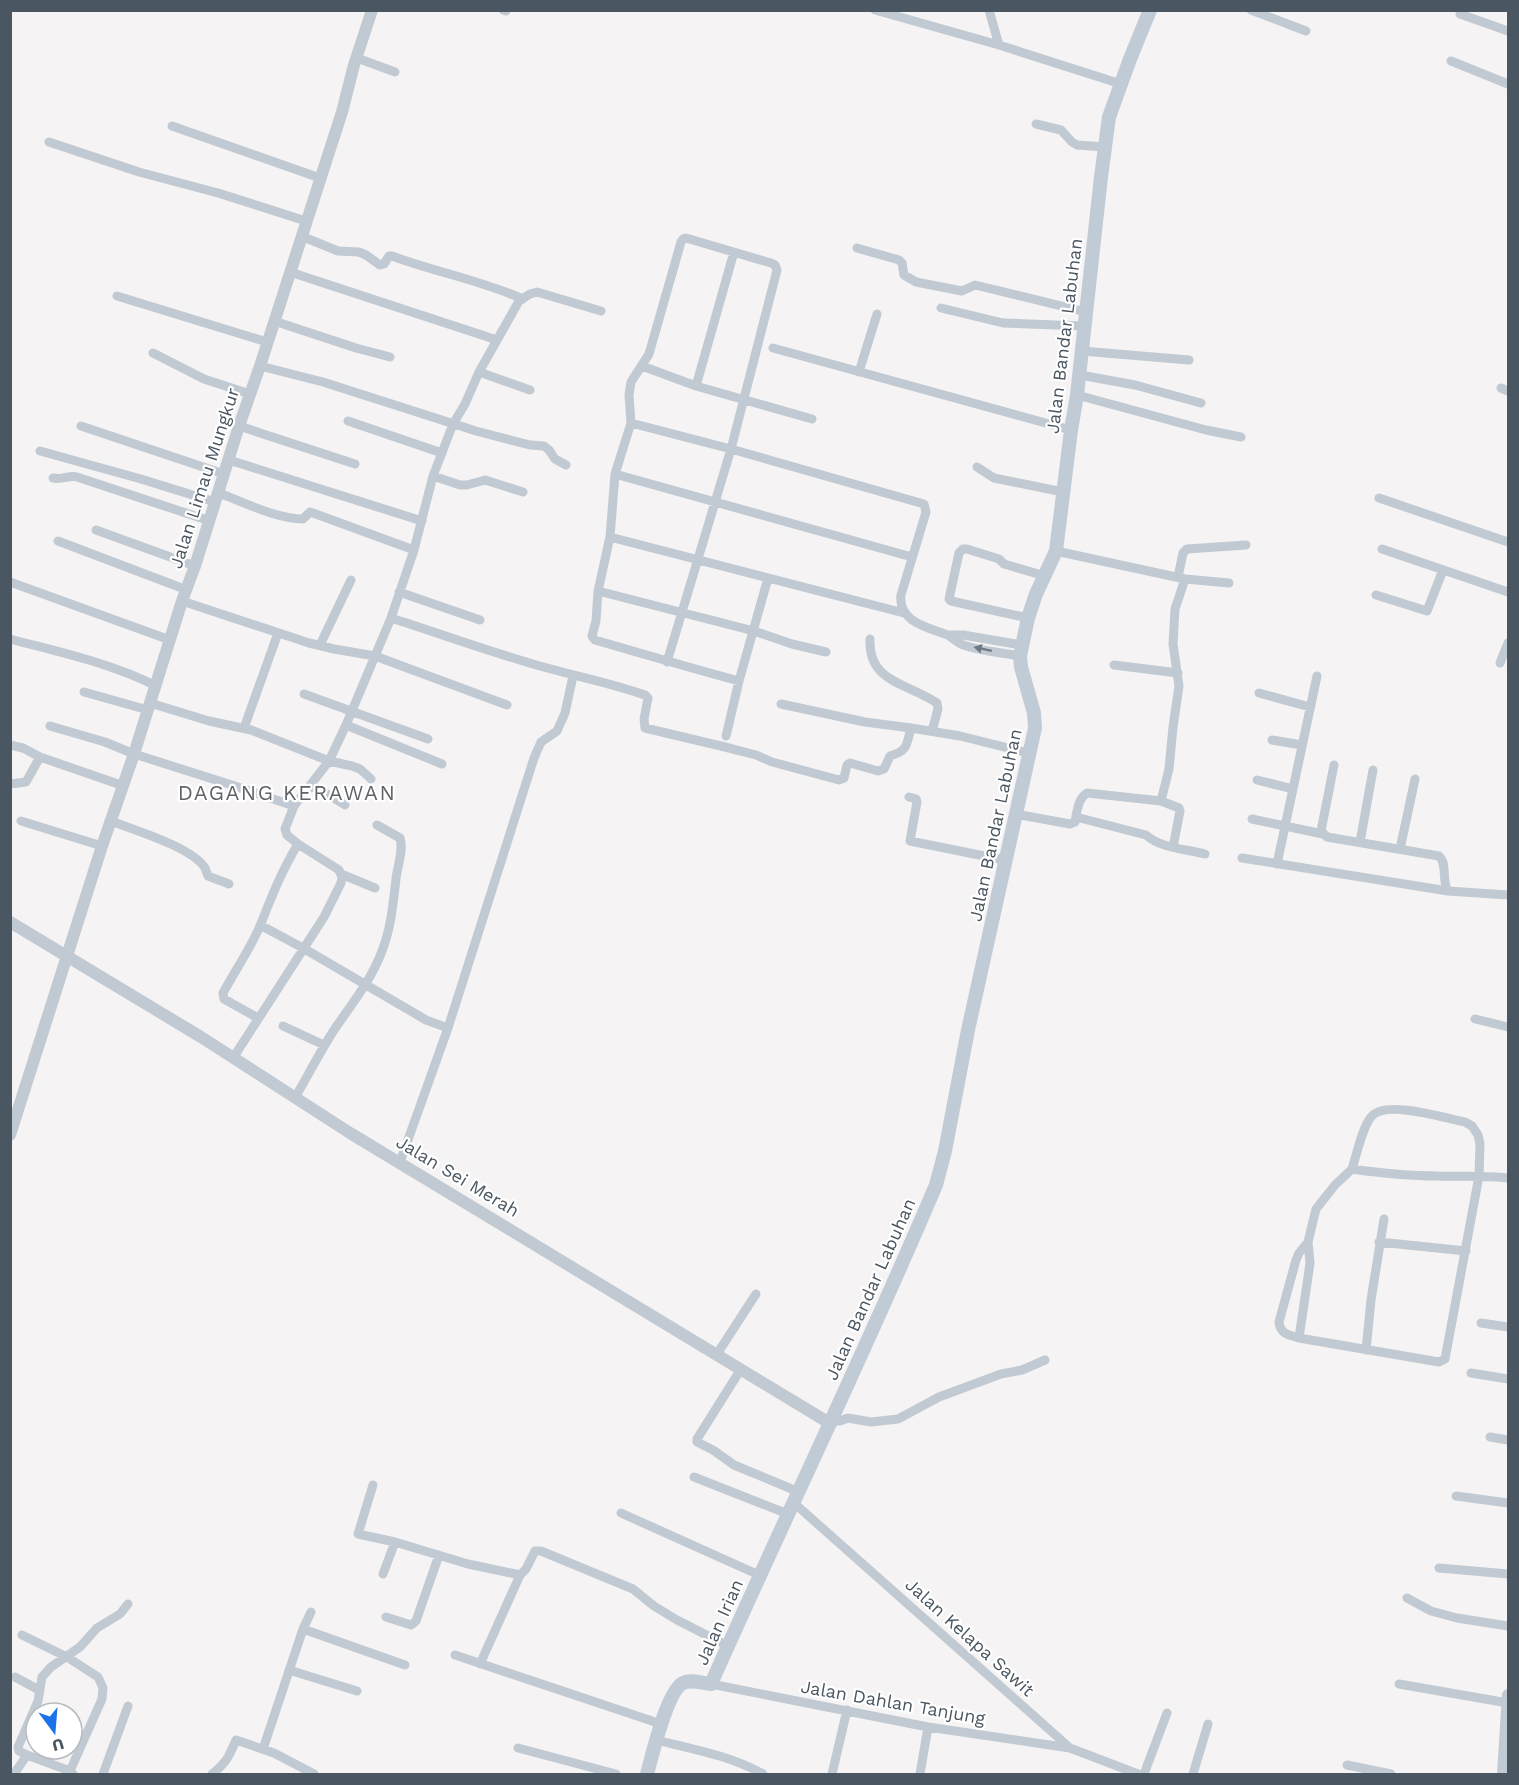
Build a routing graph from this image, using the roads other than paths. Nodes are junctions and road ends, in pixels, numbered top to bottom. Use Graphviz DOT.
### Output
graph roads {
  1 [pos="372,10"];
  2 [pos="875,10"];
  3 [pos="989,10"];
  4 [pos="1150,10"];
  5 [pos="1251,10"];
  6 [pos="1460,14"];
  7 [pos="1509,30"];
  8 [pos="1306,31"];
  9 [pos="999,45"];
  10 [pos="357,58"];
  11 [pos="1451,61"];
  12 [pos="395,72"];
  13 [pos="1121,84"];
  14 [pos="1509,84"];
  15 [pos="1036,124"];
  16 [pos="172,126"];
  17 [pos="49,142"];
  18 [pos="1105,147"];
  19 [pos="320,178"];
  20 [pos="306,221"];
  21 [pos="302,236"];
  22 [pos="857,248"];
  23 [pos="734,252"];
  24 [pos="290,272"];
  25 [pos="117,297"];
  26 [pos="523,299"];
  27 [pos="941,308"];
  28 [pos="601,311"];
  29 [pos="1086,312"];
  30 [pos="877,314"];
  31 [pos="274,321"];
  32 [pos="1084,326"];
  33 [pos="496,340"];
  34 [pos="267,342"];
  35 [pos="773,348"];
  36 [pos="1082,351"];
  37 [pos="153,353"];
  38 [pos="390,357"];
  39 [pos="1189,360"];
  40 [pos="260,366"];
  41 [pos="642,366"];
  42 [pos="478,372"];
  43 [pos="858,372"];
  44 [pos="1080,375"];
  45 [pos="696,386"];
  46 [pos="530,390"];
  47 [pos="250,394"];
  48 [pos="1077,395"];
  49 [pos="744,401"];
  50 [pos="1201,403"];
  51 [pos="812,419"];
  52 [pos="348,421"];
  53 [pos="631,423"];
  54 [pos="453,424"];
  55 [pos="81,426"];
  56 [pos="239,426"];
  57 [pos="1071,430"];
  58 [pos="1241,437"];
  59 [pos="731,449"];
  60 [pos="40,451"];
  61 [pos="442,453"];
  62 [pos="229,460"];
  63 [pos="355,464"];
  64 [pos="566,465"];
  65 [pos="977,467"];
  66 [pos="224,474"];
  67 [pos="615,474"];
  68 [pos="433,476"];
  69 [pos="53,478"];
  70 [pos="524,492"];
  71 [pos="1063,492"];
  72 [pos="217,497"];
  73 [pos="1379,498"];
  74 [pos="716,503"];
  75 [pos="210,521"];
  76 [pos="422,521"];
  77 [pos="96,530"];
  78 [pos="610,537"];
  79 [pos="58,541"];
  80 [pos="1509,542"];
  81 [pos="1246,545"];
  82 [pos="1382,549"];
  83 [pos="414,550"];
  84 [pos="1056,551"];
  85 [pos="912,557"];
  86 [pos="697,560"];
  87 [pos="195,566"];
  88 [pos="1443,570"];
  89 [pos="1045,576"];
  90 [pos="768,578"];
  91 [pos="1182,578"];
  92 [pos="351,580"];
  93 [pos="10,582"];
  94 [pos="1229,583"];
  95 [pos="598,591"];
  96 [pos="399,592"];
  97 [pos="1509,592"];
  98 [pos="185,595"];
  99 [pos="1376,595"];
  100 [pos="681,613"];
  101 [pos="904,613"];
  102 [pos="391,618"];
  103 [pos="1028,618"];
  104 [pos="480,620"];
  105 [pos="754,632"];
  106 [pos="278,633"];
  107 [pos="10,639"];
  108 [pos="870,639"];
  109 [pos="170,640"];
  110 [pos="1509,643"];
  111 [pos="320,645"];
  112 [pos="1021,651"];
  113 [pos="826,652"];
  114 [pos="375,656"];
  115 [pos="667,662"];
  116 [pos="1500,663"];
  117 [pos="1114,665"];
  118 [pos="1178,674"];
  119 [pos="573,676"];
  120 [pos="1317,676"];
  121 [pos="740,681"];
  122 [pos="156,686"];
  123 [pos="84,692"];
  124 [pos="1258,693"];
  125 [pos="304,694"];
  126 [pos="781,704"];
  127 [pos="507,705"];
  128 [pos="1310,706"];
  129 [pos="149,707"];
  130 [pos="351,712"];
  131 [pos="346,725"];
  132 [pos="50,726"];
  133 [pos="244,728"];
  134 [pos="911,728"];
  135 [pos="932,731"];
  136 [pos="726,736"];
  137 [pos="428,739"];
  138 [pos="1272,740"];
  139 [pos="10,745"];
  140 [pos="1302,745"];
  141 [pos="1029,753"];
  142 [pos="134,754"];
  143 [pos="40,757"];
  144 [pos="329,761"];
  145 [pos="442,764"];
  146 [pos="1334,765"];
  147 [pos="1373,770"];
  148 [pos="371,778"];
  149 [pos="1415,779"];
  150 [pos="1257,780"];
  151 [pos="10,784"];
  152 [pos="124,786"];
  153 [pos="310,786"];
  154 [pos="1293,789"];
  155 [pos="909,797"];
  156 [pos="1161,801"];
  157 [pos="345,805"];
  158 [pos="294,807"];
  159 [pos="1015,814"];
  160 [pos="1076,817"];
  161 [pos="1252,819"];
  162 [pos="21,821"];
  163 [pos="111,821"];
  164 [pos="377,825"];
  165 [pos="1285,826"];
  166 [pos="1323,834"];
  167 [pos="1360,842"];
  168 [pos="298,844"];
  169 [pos="102,846"];
  170 [pos="1173,847"];
  171 [pos="1400,849"];
  172 [pos="1205,854"];
  173 [pos="1242,858"];
  174 [pos="1004,860"];
  175 [pos="1277,864"];
  176 [pos="341,874"];
  177 [pos="228,884"];
  178 [pos="375,888"];
  179 [pos="1448,891"];
  180 [pos="1509,895"];
  181 [pos="10,922"];
  182 [pos="260,925"];
  183 [pos="303,948"];
  184 [pos="68,956"];
  185 [pos="364,984"];
  186 [pos="258,1018"];
  187 [pos="1475,1019"];
  188 [pos="284,1026"];
  189 [pos="448,1028"];
  190 [pos="1509,1028"];
  191 [pos="324,1045"];
  192 [pos="234,1058"];
  193 [pos="295,1098"];
  194 [pos="10,1135"];
  195 [pos="400,1162"];
  196 [pos="1352,1169"];
  197 [pos="1479,1176"];
  198 [pos="1509,1178"];
  199 [pos="1384,1219"];
  200 [pos="1308,1242"];
  201 [pos="1379,1242"];
  202 [pos="1466,1251"];
  203 [pos="756,1294"];
  204 [pos="1481,1323"];
  205 [pos="1509,1327"];
  206 [pos="1299,1338"];
  207 [pos="1365,1350"];
  208 [pos="717,1354"];
  209 [pos="1045,1360"];
  210 [pos="741,1369"];
  211 [pos="1471,1373"];
  212 [pos="1509,1379"];
  213 [pos="832,1422"];
  214 [pos="1490,1437"];
  215 [pos="1509,1440"];
  216 [pos="694,1477"];
  217 [pos="373,1485"];
  218 [pos="1456,1496"];
  219 [pos="794,1503"];
  220 [pos="1509,1503"];
  221 [pos="621,1513"];
  222 [pos="395,1542"];
  223 [pos="439,1555"];
  224 [pos="1439,1568"];
  225 [pos="383,1574"];
  226 [pos="1509,1574"];
  227 [pos="520,1575"];
  228 [pos="759,1575"];
  229 [pos="1407,1598"];
  230 [pos="128,1604"];
  231 [pos="311,1612"];
  232 [pos="386,1617"];
  233 [pos="1509,1626"];
  234 [pos="303,1629"];
  235 [pos="22,1635"];
  236 [pos="728,1646"];
  237 [pos="455,1655"];
  238 [pos="67,1657"];
  239 [pos="480,1664"];
  240 [pos="405,1665"];
  241 [pos="289,1670"];
  242 [pos="15,1677"];
  243 [pos="711,1684"];
  244 [pos="1399,1684"];
  245 [pos="39,1690"];
  246 [pos="357,1691"];
  247 [pos="1509,1695"];
  248 [pos="38,1701"];
  249 [pos="1508,1703"];
  250 [pos="128,1706"];
  251 [pos="847,1710"];
  252 [pos="1167,1713"];
  253 [pos="1507,1723"];
  254 [pos="661,1724"];
  255 [pos="1208,1724"];
  256 [pos="928,1727"];
  257 [pos="24,1733"];
  258 [pos="656,1740"];
  259 [pos="518,1748"];
  260 [pos="1070,1748"];
  261 [pos="263,1749"];
  262 [pos="24,1754"];
  263 [pos="24,1760"];
  264 [pos="42,1761"];
  265 [pos="1347,1766"];
  266 [pos="71,1773"];
  267 [pos="15,1774"];
  268 [pos="103,1774"];
  269 [pos="212,1774"];
  270 [pos="314,1774"];
  271 [pos="616,1774"];
  272 [pos="647,1774"];
  273 [pos="764,1774"];
  274 [pos="832,1774"];
  275 [pos="920,1774"];
  276 [pos="1138,1774"];
  277 [pos="1144,1774"];
  278 [pos="1193,1774"];
  279 [pos="1391,1774"];
  280 [pos="1503,1774"];
  1 -- 10 [label="street, Jalan Limau Mungkur"];
  2 -- 9 [label="street"];
  3 -- 9 [label="street"];
  4 -- 13 [label="main road, Jalan Bandar Labuhan"];
  5 -- 8 [label="street"];
  6 -- 7 [label="street"];
  9 -- 13 [label="street"];
  10 -- 12 [label="street"];
  10 -- 19 [label="street, Jalan Limau Mungkur"];
  11 -- 14 [label="street"];
  13 -- 18 [label="main road, Jalan Bandar Labuhan"];
  15 -- 18 [label="street"];
  16 -- 19 [label="street"];
  17 -- 20 [label="street"];
  18 -- 29 [label="main road, Jalan Bandar Labuhan"];
  19 -- 20 [label="street, Jalan Limau Mungkur"];
  20 -- 21 [label="street, Jalan Limau Mungkur"];
  21 -- 24 [label="street, Jalan Limau Mungkur"];
  21 -- 26 [label="street"];
  22 -- 29 [label="street"];
  23 -- 41 [label="street"];
  23 -- 45 [label="street"];
  23 -- 49 [label="street"];
  24 -- 31 [label="street, Jalan Limau Mungkur"];
  24 -- 33 [label="street"];
  25 -- 34 [label="street"];
  26 -- 28 [label="street"];
  26 -- 33 [label="street"];
  27 -- 32 [label="street"];
  29 -- 32 [label="main road, Jalan Bandar Labuhan"];
  30 -- 43 [label="street"];
  31 -- 34 [label="street, Jalan Limau Mungkur"];
  31 -- 38 [label="street"];
  32 -- 36 [label="main road, Jalan Bandar Labuhan"];
  33 -- 42 [label="street"];
  34 -- 40 [label="street, Jalan Limau Mungkur"];
  35 -- 43 [label="street"];
  36 -- 39 [label="street"];
  36 -- 44 [label="main road, Jalan Bandar Labuhan"];
  37 -- 47 [label="street"];
  40 -- 47 [label="street, Jalan Limau Mungkur"];
  40 -- 54 [label="street"];
  41 -- 45 [label="street"];
  41 -- 53 [label="street"];
  42 -- 46 [label="street"];
  42 -- 54 [label="street"];
  43 -- 57 [label="street"];
  44 -- 48 [label="main road, Jalan Bandar Labuhan"];
  44 -- 50 [label="street"];
  45 -- 49 [label="street"];
  47 -- 56 [label="street, Jalan Limau Mungkur"];
  48 -- 57 [label="main road, Jalan Bandar Labuhan"];
  48 -- 58 [label="street"];
  49 -- 51 [label="street"];
  49 -- 59 [label="street"];
  52 -- 61 [label="street"];
  53 -- 59 [label="street"];
  53 -- 67 [label="street"];
  54 -- 61 [label="street"];
  54 -- 64 [label="street"];
  55 -- 66 [label="street"];
  56 -- 62 [label="street, Jalan Limau Mungkur"];
  56 -- 63 [label="street"];
  57 -- 71 [label="main road, Jalan Bandar Labuhan"];
  59 -- 74 [label="street"];
  59 -- 85 [label="street"];
  60 -- 72 [label="street"];
  61 -- 68 [label="street"];
  62 -- 66 [label="street, Jalan Limau Mungkur"];
  62 -- 76 [label="street"];
  65 -- 71 [label="street"];
  66 -- 72 [label="street, Jalan Limau Mungkur"];
  67 -- 74 [label="street"];
  67 -- 78 [label="street"];
  68 -- 70 [label="street"];
  68 -- 76 [label="street"];
  69 -- 75 [label="street"];
  71 -- 84 [label="main road, Jalan Bandar Labuhan"];
  72 -- 75 [label="street, Jalan Limau Mungkur"];
  72 -- 83 [label="street"];
  73 -- 80 [label="street"];
  74 -- 85 [label="street"];
  74 -- 86 [label="street"];
  75 -- 87 [label="street, Jalan Limau Mungkur"];
  76 -- 83 [label="street"];
  77 -- 87 [label="street"];
  78 -- 86 [label="street"];
  78 -- 95 [label="street"];
  79 -- 98 [label="street"];
  81 -- 91 [label="street"];
  82 -- 88 [label="street"];
  83 -- 96 [label="street"];
  84 -- 89 [label="main road, Jalan Bandar Labuhan"];
  84 -- 91 [label="street"];
  85 -- 101 [label="street"];
  86 -- 90 [label="street"];
  86 -- 100 [label="street"];
  87 -- 98 [label="street, Jalan Limau Mungkur"];
  88 -- 97 [label="street"];
  88 -- 99 [label="street"];
  89 -- 103 [label="main road, Jalan Bandar Labuhan"];
  89 -- 103 [label="street"];
  90 -- 101 [label="street"];
  90 -- 105 [label="street"];
  91 -- 94 [label="street"];
  91 -- 118 [label="street"];
  92 -- 111 [label="street"];
  93 -- 109 [label="street"];
  95 -- 100 [label="street"];
  95 -- 115 [label="street"];
  96 -- 102 [label="street"];
  96 -- 104 [label="street"];
  98 -- 106 [label="street"];
  98 -- 109 [label="street, Jalan Limau Mungkur"];
  100 -- 105 [label="street"];
  100 -- 115 [label="street"];
  101 -- 112 [label="street"];
  102 -- 114 [label="street"];
  102 -- 119 [label="street"];
  103 -- 112 [label="main road, Jalan Bandar Labuhan"];
  105 -- 113 [label="street"];
  105 -- 121 [label="street"];
  106 -- 111 [label="street"];
  106 -- 133 [label="street"];
  107 -- 122 [label="street"];
  108 -- 135 [label="street"];
  109 -- 122 [label="street, Jalan Limau Mungkur"];
  110 -- 116 [label="street"];
  111 -- 114 [label="street"];
  112 -- 141 [label="main road, Jalan Bandar Labuhan"];
  114 -- 127 [label="street"];
  114 -- 130 [label="street"];
  115 -- 121 [label="street"];
  117 -- 118 [label="street"];
  118 -- 156 [label="street"];
  119 -- 134 [label="street"];
  119 -- 189 [label="street"];
  120 -- 128 [label="street"];
  121 -- 136 [label="street"];
  122 -- 129 [label="street, Jalan Limau Mungkur"];
  123 -- 129 [label="street"];
  124 -- 128 [label="street"];
  125 -- 130 [label="street"];
  126 -- 134 [label="street"];
  128 -- 140 [label="street"];
  129 -- 133 [label="street"];
  129 -- 142 [label="street, Jalan Limau Mungkur"];
  130 -- 131 [label="street"];
  130 -- 137 [label="street"];
  131 -- 144 [label="street"];
  131 -- 145 [label="street"];
  132 -- 142 [label="street"];
  133 -- 144 [label="street"];
  134 -- 135 [label="street"];
  135 -- 141 [label="street"];
  138 -- 140 [label="street"];
  139 -- 143 [label="street"];
  140 -- 154 [label="street"];
  141 -- 159 [label="main road, Jalan Bandar Labuhan"];
  142 -- 152 [label="street, Jalan Limau Mungkur"];
  142 -- 158 [label="street"];
  143 -- 151 [label="street"];
  143 -- 152 [label="street"];
  144 -- 148 [label="street"];
  144 -- 153 [label="street"];
  146 -- 166 [label="street"];
  147 -- 167 [label="street"];
  149 -- 171 [label="street"];
  150 -- 154 [label="street"];
  152 -- 163 [label="street, Jalan Limau Mungkur"];
  153 -- 157 [label="street"];
  153 -- 158 [label="street"];
  154 -- 165 [label="street"];
  155 -- 174 [label="street"];
  156 -- 160 [label="street"];
  156 -- 170 [label="street"];
  158 -- 168 [label="street"];
  159 -- 160 [label="street"];
  159 -- 174 [label="main road, Jalan Bandar Labuhan"];
  160 -- 170 [label="street"];
  161 -- 165 [label="street"];
  162 -- 169 [label="street"];
  163 -- 169 [label="street, Jalan Limau Mungkur"];
  163 -- 177 [label="street"];
  164 -- 185 [label="street"];
  165 -- 166 [label="street"];
  165 -- 175 [label="street"];
  166 -- 167 [label="street"];
  167 -- 171 [label="street"];
  168 -- 176 [label="street"];
  168 -- 182 [label="street"];
  169 -- 184 [label="street, Jalan Limau Mungkur"];
  170 -- 172 [label="street"];
  171 -- 179 [label="street"];
  173 -- 175 [label="street"];
  174 -- 213 [label="main road, Jalan Bandar Labuhan"];
  175 -- 179 [label="street"];
  176 -- 178 [label="street"];
  176 -- 183 [label="street"];
  179 -- 180 [label="street"];
  181 -- 184 [label="street, Jalan Sei Merah"];
  182 -- 183 [label="street"];
  182 -- 186 [label="street"];
  183 -- 185 [label="street"];
  183 -- 186 [label="street"];
  184 -- 192 [label="street, Jalan Sei Merah"];
  184 -- 194 [label="street, Jalan Limau Mungkur"];
  185 -- 189 [label="street"];
  185 -- 191 [label="street"];
  186 -- 192 [label="street"];
  187 -- 190 [label="street"];
  188 -- 191 [label="street"];
  189 -- 195 [label="street"];
  191 -- 193 [label="street"];
  192 -- 193 [label="street, Jalan Sei Merah"];
  193 -- 195 [label="street, Jalan Sei Merah"];
  195 -- 208 [label="street, Jalan Sei Merah"];
  196 -- 197 [label="street"];
  196 -- 197 [label="street"];
  196 -- 200 [label="street"];
  197 -- 198 [label="street"];
  197 -- 202 [label="street"];
  199 -- 201 [label="street"];
  200 -- 206 [label="street"];
  200 -- 206 [label="street"];
  201 -- 202 [label="street"];
  201 -- 207 [label="street"];
  202 -- 207 [label="street"];
  203 -- 208 [label="street"];
  204 -- 205 [label="street"];
  206 -- 207 [label="street"];
  208 -- 210 [label="street, Jalan Sei Merah"];
  209 -- 213 [label="street"];
  210 -- 213 [label="street, Jalan Sei Merah"];
  210 -- 219 [label="street"];
  211 -- 212 [label="street"];
  213 -- 219 [label="main road, Jalan Bandar Labuhan"];
  214 -- 215 [label="street"];
  216 -- 219 [label="street"];
  217 -- 222 [label="street"];
  218 -- 220 [label="street"];
  219 -- 228 [label="main road, Jalan Irian"];
  219 -- 260 [label="street, Jalan Kelapa Sawit"];
  221 -- 228 [label="street"];
  222 -- 223 [label="street"];
  222 -- 225 [label="street"];
  223 -- 227 [label="street"];
  223 -- 232 [label="street"];
  224 -- 226 [label="street"];
  227 -- 236 [label="street"];
  227 -- 239 [label="street"];
  228 -- 236 [label="main road, Jalan Irian"];
  229 -- 233 [label="street"];
  230 -- 238 [label="street"];
  231 -- 234 [label="street"];
  234 -- 240 [label="street"];
  234 -- 241 [label="street"];
  235 -- 238 [label="street"];
  236 -- 243 [label="main road, Jalan Irian"];
  237 -- 239 [label="street"];
  238 -- 245 [label="street"];
  238 -- 266 [label="street"];
  239 -- 254 [label="street"];
  241 -- 246 [label="street"];
  241 -- 261 [label="street"];
  242 -- 245 [label="street"];
  243 -- 251 [label="street, Jalan Dahlan Tanjung"];
  243 -- 254 [label="main road, Jalan Irian"];
  244 -- 249 [label="street"];
  245 -- 248 [label="street"];
  247 -- 249 [label="street"];
  249 -- 253 [label="street"];
  250 -- 268 [label="street"];
  251 -- 256 [label="street, Jalan Dahlan Tanjung"];
  251 -- 274 [label="street"];
  252 -- 277 [label="street"];
  253 -- 280 [label="street"];
  254 -- 258 [label="main road, Jalan Irian"];
  255 -- 278 [label="street"];
  256 -- 260 [label="street, Jalan Dahlan Tanjung"];
  256 -- 275 [label="street"];
  257 -- 262 [label="street"];
  258 -- 272 [label="main road, Jalan Irian"];
  258 -- 273 [label="street"];
  259 -- 271 [label="street"];
  260 -- 276 [label="street, Jalan Kelapa Sawit"];
  261 -- 269 [label="street"];
  261 -- 270 [label="street"];
  263 -- 267 [label="street"];
  264 -- 266 [label="street"];
  265 -- 279 [label="street"];
}
